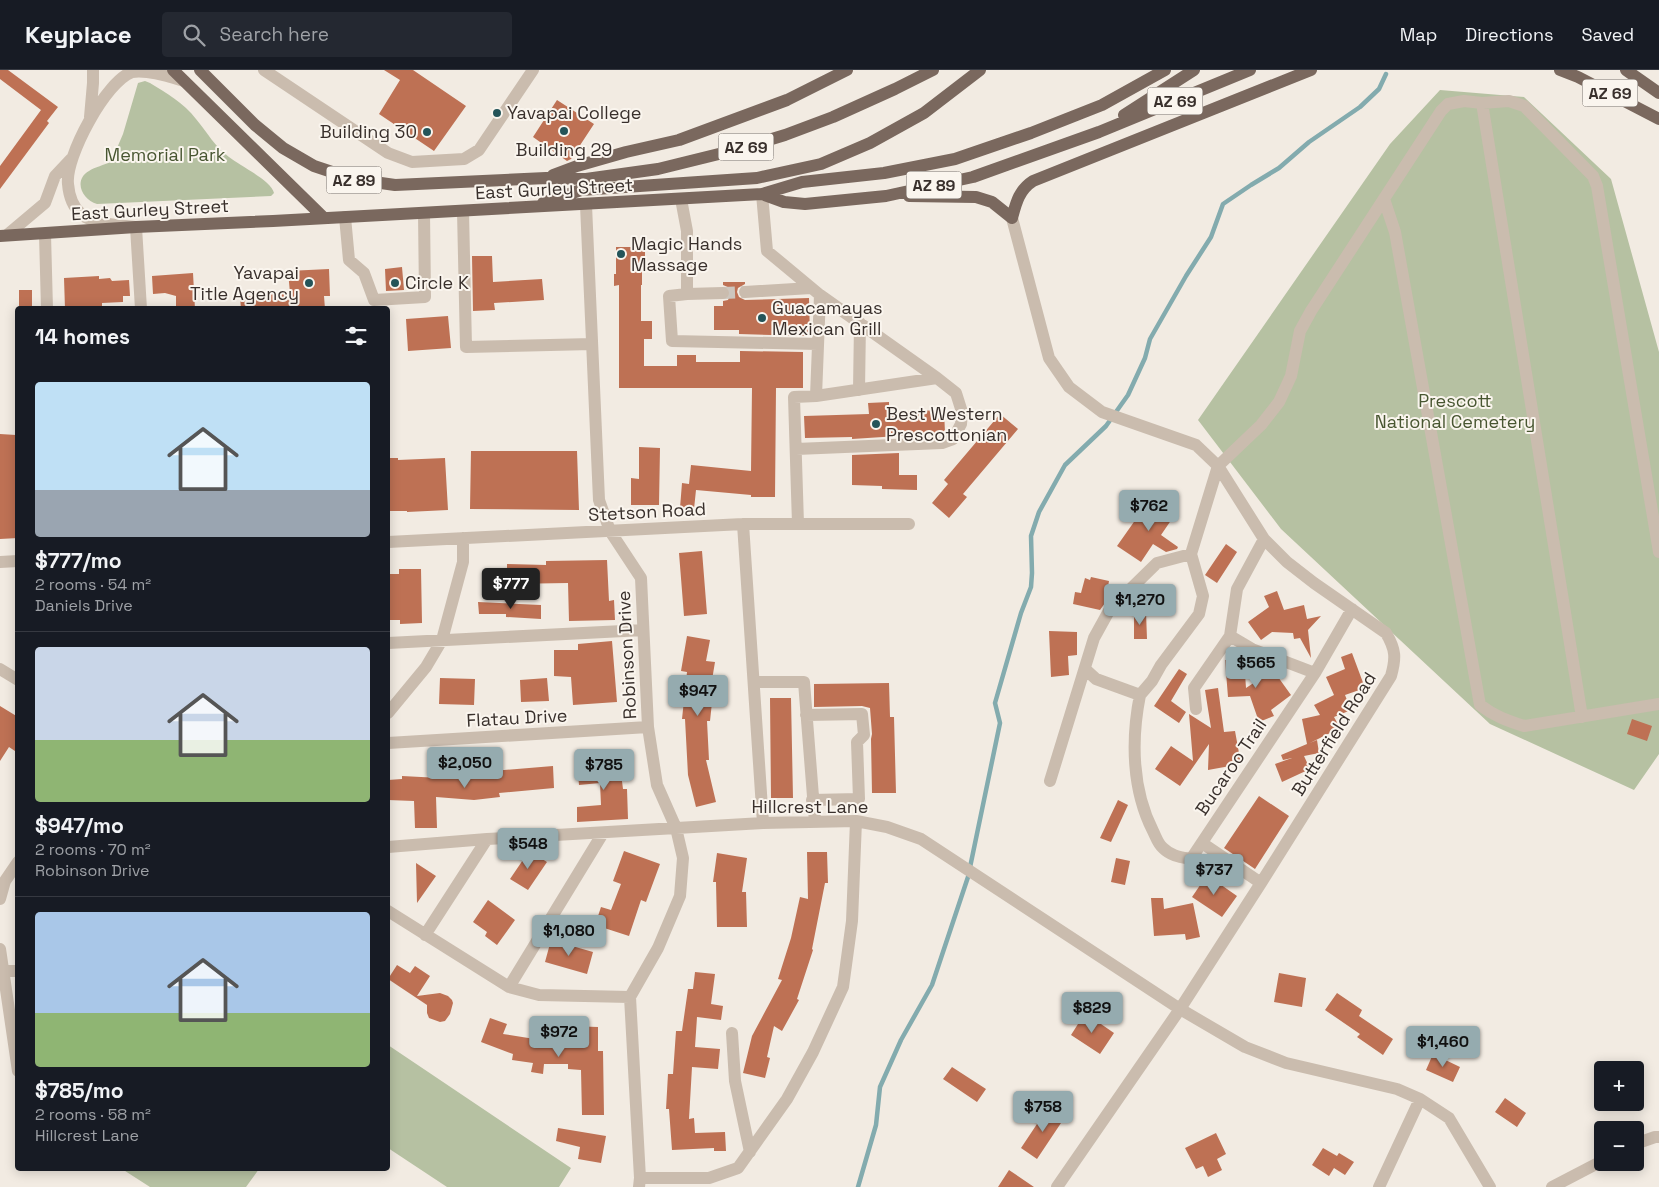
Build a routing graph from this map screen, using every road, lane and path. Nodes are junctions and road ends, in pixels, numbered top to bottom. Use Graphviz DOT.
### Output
graph roads {
  1 [pos="93,70"];
  2 [pos="173,70"];
  3 [pos="200,70"];
  4 [pos="264,70"];
  5 [pos="533,70"];
  6 [pos="847,70"];
  7 [pos="933,70"];
  8 [pos="980,70"];
  9 [pos="1165,70"];
  10 [pos="1194,70"];
  11 [pos="1250,70"];
  12 [pos="1310,70"];
  13 [pos="1560,70"];
  14 [pos="1626,70"];
  15 [pos="184,81"];
  16 [pos="1659,93"];
  17 [pos="1482,103"];
  18 [pos="1659,118"];
  19 [pos="90,120"];
  20 [pos="1099,132"];
  21 [pos="72,159"];
  22 [pos="546,178"];
  23 [pos="762,194"];
  24 [pos="886,196"];
  25 [pos="681,199"];
  26 [pos="1384,199"];
  27 [pos="586,205"];
  28 [pos="530,208"];
  29 [pos="463,211"];
  30 [pos="424,213"];
  31 [pos="345,217"];
  32 [pos="324,218"];
  33 [pos="1012,218"];
  34 [pos="136,227"];
  35 [pos="45,234"];
  36 [pos="3,235"];
  37 [pos="815,291"];
  38 [pos="745,292"];
  39 [pos="723,293"];
  40 [pos="687,294"];
  41 [pos="47,306"];
  42 [pos="141,306"];
  43 [pos="860,322"];
  44 [pos="592,344"];
  45 [pos="818,344"];
  46 [pos="938,378"];
  47 [pos="859,390"];
  48 [pos="816,396"];
  49 [pos="796,450"];
  50 [pos="1218,466"];
  51 [pos="743,524"];
  52 [pos="798,524"];
  53 [pos="909,524"];
  54 [pos="610,531"];
  55 [pos="463,538"];
  56 [pos="1264,539"];
  57 [pos="390,542"];
  58 [pos="1659,552"];
  59 [pos="1191,554"];
  60 [pos="15,561"];
  61 [pos="0,562"];
  62 [pos="1352,609"];
  63 [pos="643,630"];
  64 [pos="1230,636"];
  65 [pos="442,640"];
  66 [pos="390,643"];
  67 [pos="0,669"];
  68 [pos="1085,669"];
  69 [pos="1315,673"];
  70 [pos="15,677"];
  71 [pos="754,682"];
  72 [pos="1140,695"];
  73 [pos="1659,704"];
  74 [pos="1196,709"];
  75 [pos="390,711"];
  76 [pos="806,715"];
  77 [pos="1582,717"];
  78 [pos="648,728"];
  79 [pos="390,743"];
  80 [pos="1050,780"];
  81 [pos="812,800"];
  82 [pos="856,821"];
  83 [pos="815,822"];
  84 [pos="763,823"];
  85 [pos="676,828"];
  86 [pos="603,832"];
  87 [pos="488,839"];
  88 [pos="1202,843"];
  89 [pos="390,847"];
  90 [pos="15,866"];
  91 [pos="1261,883"];
  92 [pos="0,899"];
  93 [pos="390,912"];
  94 [pos="425,935"];
  95 [pos="0,949"];
  96 [pos="15,971"];
  97 [pos="4,972"];
  98 [pos="509,987"];
  99 [pos="630,997"];
  100 [pos="1180,1008"];
  101 [pos="732,1033"];
  102 [pos="15,1050"];
  103 [pos="1420,1099"];
  104 [pos="1659,1137"];
  105 [pos="1644,1140"];
  106 [pos="750,1152"];
  107 [pos="1594,1165"];
  108 [pos="639,1183"];
  109 [pos="1057,1187"];
  110 [pos="1379,1187"];
  111 [pos="1490,1187"];
  112 [pos="1552,1187"];
  1 -- 19 [label="street"];
  2 -- 15 [label="main road, AZ 89"];
  3 -- 22 [label="main road, AZ 89"];
  4 -- 5 [label="street"];
  6 -- 22 [label="main road, AZ 89"];
  7 -- 22 [label="main road, AZ 69"];
  8 -- 28 [label="main road"];
  9 -- 23 [label="main road"];
  10 -- 20 [label="main road, AZ 89"];
  11 -- 20 [label="main road, AZ 69"];
  12 -- 33 [label="main road"];
  13 -- 18 [label="main road, AZ 69"];
  14 -- 16 [label="main road, AZ 69"];
  15 -- 19 [label="street"];
  15 -- 32 [label="main road, AZ 89"];
  17 -- 26 [label="street"];
  17 -- 58 [label="street"];
  17 -- 77 [label="street"];
  19 -- 21 [label="street"];
  20 -- 24 [label="main road, East Gurley Street / AZ 89"];
  21 -- 34 [label="street"];
  21 -- 36 [label="street"];
  23 -- 24 [label="main road, East Gurley Street / AZ 89"];
  23 -- 25 [label="main road, East Gurley Street / AZ 89"];
  23 -- 37 [label="street"];
  24 -- 33 [label="main road"];
  25 -- 27 [label="main road, East Gurley Street / AZ 89"];
  25 -- 40 [label="street"];
  26 -- 50 [label="street"];
  26 -- 77 [label="street"];
  27 -- 28 [label="main road, East Gurley Street / AZ 89"];
  27 -- 44 [label="street, Robinson Drive"];
  28 -- 29 [label="main road, East Gurley Street / AZ 89"];
  29 -- 30 [label="main road, East Gurley Street / AZ 89"];
  29 -- 44 [label="street"];
  30 -- 31 [label="main road, East Gurley Street / AZ 89"];
  30 -- 31 [label="street"];
  31 -- 32 [label="main road, East Gurley Street / AZ 89"];
  32 -- 34 [label="main road, East Gurley Street"];
  33 -- 50 [label="street, Butterfield Road"];
  34 -- 35 [label="main road, East Gurley Street"];
  34 -- 42 [label="street"];
  35 -- 36 [label="main road, East Gurley Street"];
  35 -- 41 [label="street"];
  37 -- 38 [label="street"];
  37 -- 43 [label="street"];
  37 -- 45 [label="street"];
  39 -- 40 [label="street"];
  40 -- 45 [label="street"];
  43 -- 46 [label="street"];
  43 -- 47 [label="street"];
  44 -- 54 [label="street, Robinson Drive"];
  45 -- 48 [label="street"];
  46 -- 47 [label="street"];
  46 -- 49 [label="street"];
  47 -- 48 [label="street"];
  48 -- 49 [label="street"];
  49 -- 52 [label="street"];
  50 -- 56 [label="street, Butterfield Road"];
  50 -- 59 [label="street"];
  51 -- 52 [label="street, Stetson Road"];
  51 -- 54 [label="street, Stetson Road"];
  51 -- 71 [label="street"];
  52 -- 53 [label="street, Stetson Road"];
  54 -- 55 [label="street, Stetson Road"];
  54 -- 63 [label="street, Robinson Drive"];
  55 -- 57 [label="street, Stetson Road"];
  55 -- 65 [label="street"];
  56 -- 62 [label="street, Butterfield Road"];
  56 -- 64 [label="street"];
  59 -- 68 [label="street"];
  59 -- 72 [label="street"];
  60 -- 61 [label="street"];
  62 -- 69 [label="street, Bucaroo Trail"];
  62 -- 91 [label="street, Butterfield Road"];
  63 -- 65 [label="street"];
  63 -- 78 [label="street, Robinson Drive"];
  64 -- 69 [label="street"];
  64 -- 74 [label="street"];
  65 -- 66 [label="street"];
  65 -- 75 [label="street"];
  67 -- 70 [label="street"];
  68 -- 72 [label="street"];
  68 -- 80 [label="street"];
  69 -- 88 [label="street, Bucaroo Trail"];
  71 -- 76 [label="street"];
  71 -- 84 [label="street"];
  72 -- 88 [label="street, Bucaroo Trail"];
  73 -- 77 [label="street"];
  76 -- 81 [label="street"];
  76 -- 81 [label="street"];
  78 -- 79 [label="street, Flatau Drive"];
  78 -- 85 [label="street, Robinson Drive"];
  81 -- 83 [label="street"];
  82 -- 83 [label="street, Hillcrest Lane"];
  82 -- 100 [label="street, Hillcrest Lane"];
  82 -- 106 [label="street"];
  83 -- 84 [label="street, Hillcrest Lane"];
  84 -- 85 [label="street, Hillcrest Lane"];
  85 -- 86 [label="street, Hillcrest Lane"];
  85 -- 99 [label="street, Robinson Drive"];
  86 -- 87 [label="street, Hillcrest Lane"];
  86 -- 98 [label="street"];
  87 -- 89 [label="street, Hillcrest Lane"];
  87 -- 94 [label="street"];
  88 -- 91 [label="street"];
  90 -- 92 [label="street"];
  91 -- 100 [label="street, Butterfield Road"];
  93 -- 94 [label="street"];
  94 -- 98 [label="street"];
  95 -- 97 [label="street"];
  96 -- 97 [label="street"];
  97 -- 102 [label="street"];
  98 -- 99 [label="street"];
  99 -- 108 [label="street"];
  100 -- 103 [label="street"];
  100 -- 109 [label="street, Butterfield Road"];
  101 -- 106 [label="street"];
  103 -- 110 [label="street"];
  103 -- 111 [label="street"];
  104 -- 105 [label="street"];
  106 -- 108 [label="street"];
  107 -- 112 [label="street"];
}
